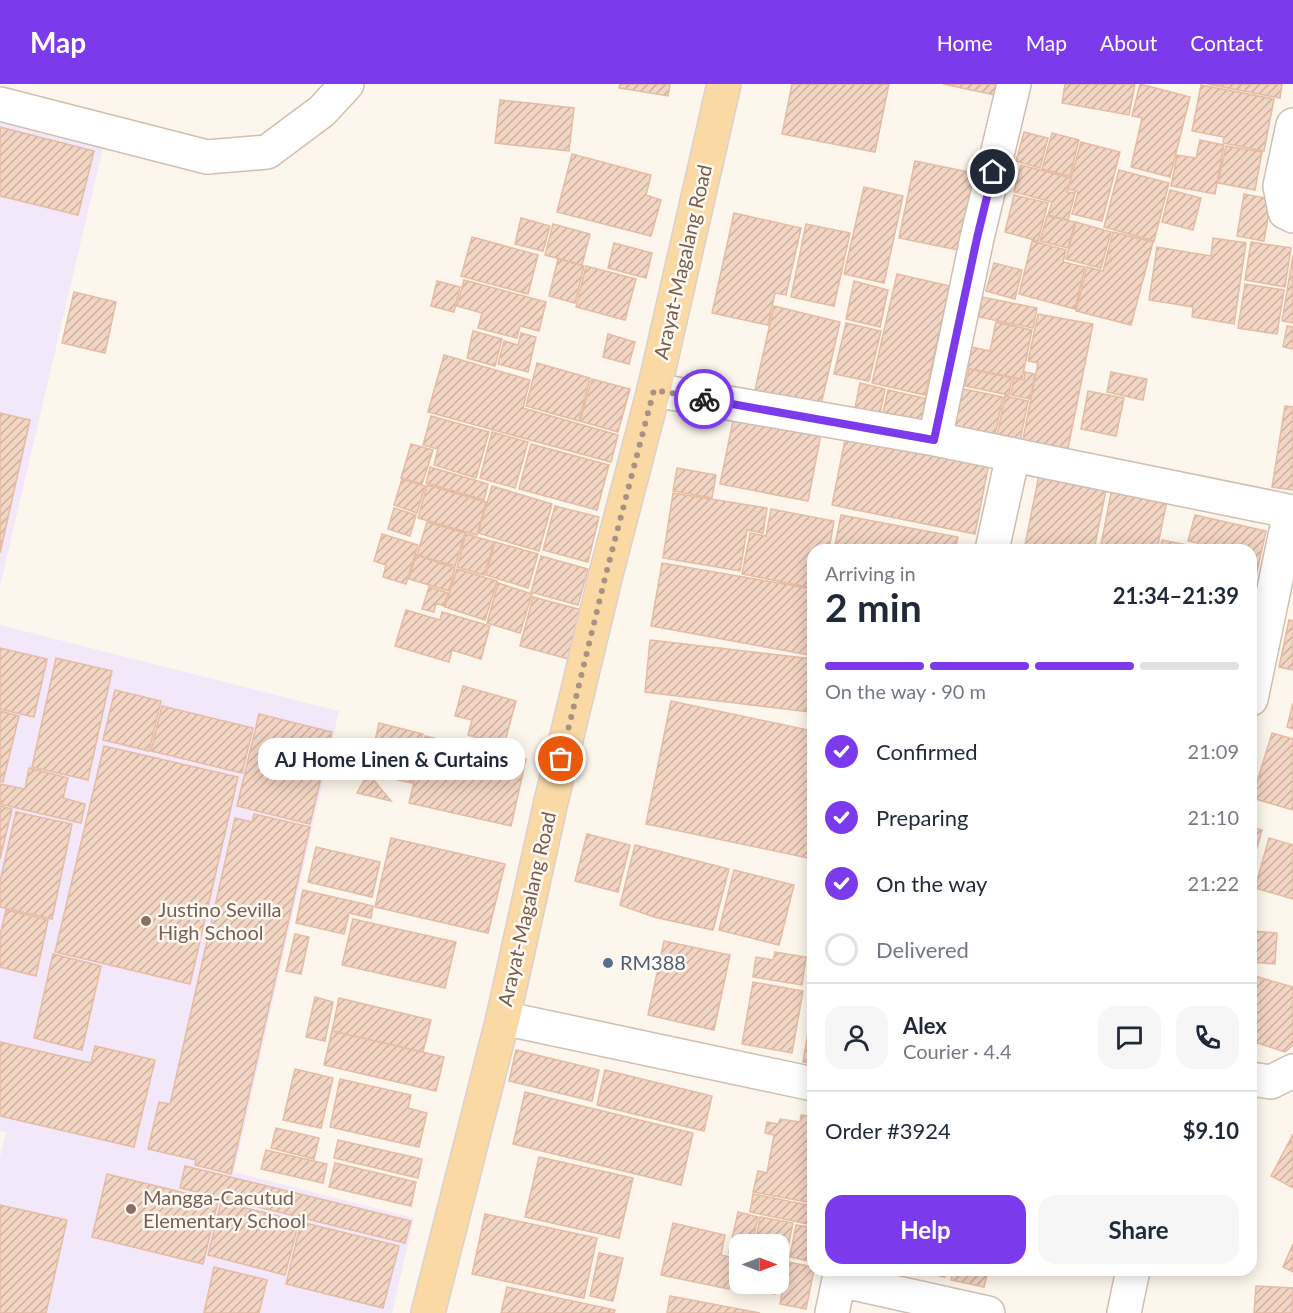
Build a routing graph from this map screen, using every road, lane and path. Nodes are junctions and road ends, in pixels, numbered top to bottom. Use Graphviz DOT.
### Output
graph roads {
  1 [pos="347,84"];
  2 [pos="724,84"];
  3 [pos="1014,84"];
  4 [pos="0,104"];
  5 [pos="1293,125"];
  6 [pos="1293,216"];
  7 [pos="654,390"];
  8 [pos="934,440"];
  9 [pos="1013,455"];
  10 [pos="1292,512"];
  11 [pos="993,544"];
  12 [pos="1257,672"];
  13 [pos="503,1018"];
  14 [pos="1293,1071"];
  15 [pos="1257,1080"];
  16 [pos="807,1083"];
  17 [pos="840,1276"];
  18 [pos="844,1276"];
  19 [pos="1131,1276"];
  20 [pos="428,1313"];
  21 [pos="832,1313"];
  22 [pos="988,1313"];
  23 [pos="1124,1313"];
  1 -- 4 [label="street"];
  2 -- 7 [label="main road, Arayat-Magalang Road"];
  3 -- 8 [label="street"];
  5 -- 6 [label="street"];
  7 -- 8 [label="street"];
  7 -- 13 [label="main road, Arayat-Magalang Road"];
  8 -- 9 [label="street"];
  9 -- 10 [label="street"];
  9 -- 11 [label="street"];
  10 -- 12 [label="street"];
  13 -- 16 [label="street"];
  13 -- 20 [label="main road, Arayat-Magalang Road"];
  14 -- 15 [label="street"];
  17 -- 21 [label="street"];
  18 -- 22 [label="street"];
  19 -- 23 [label="street"];
}
